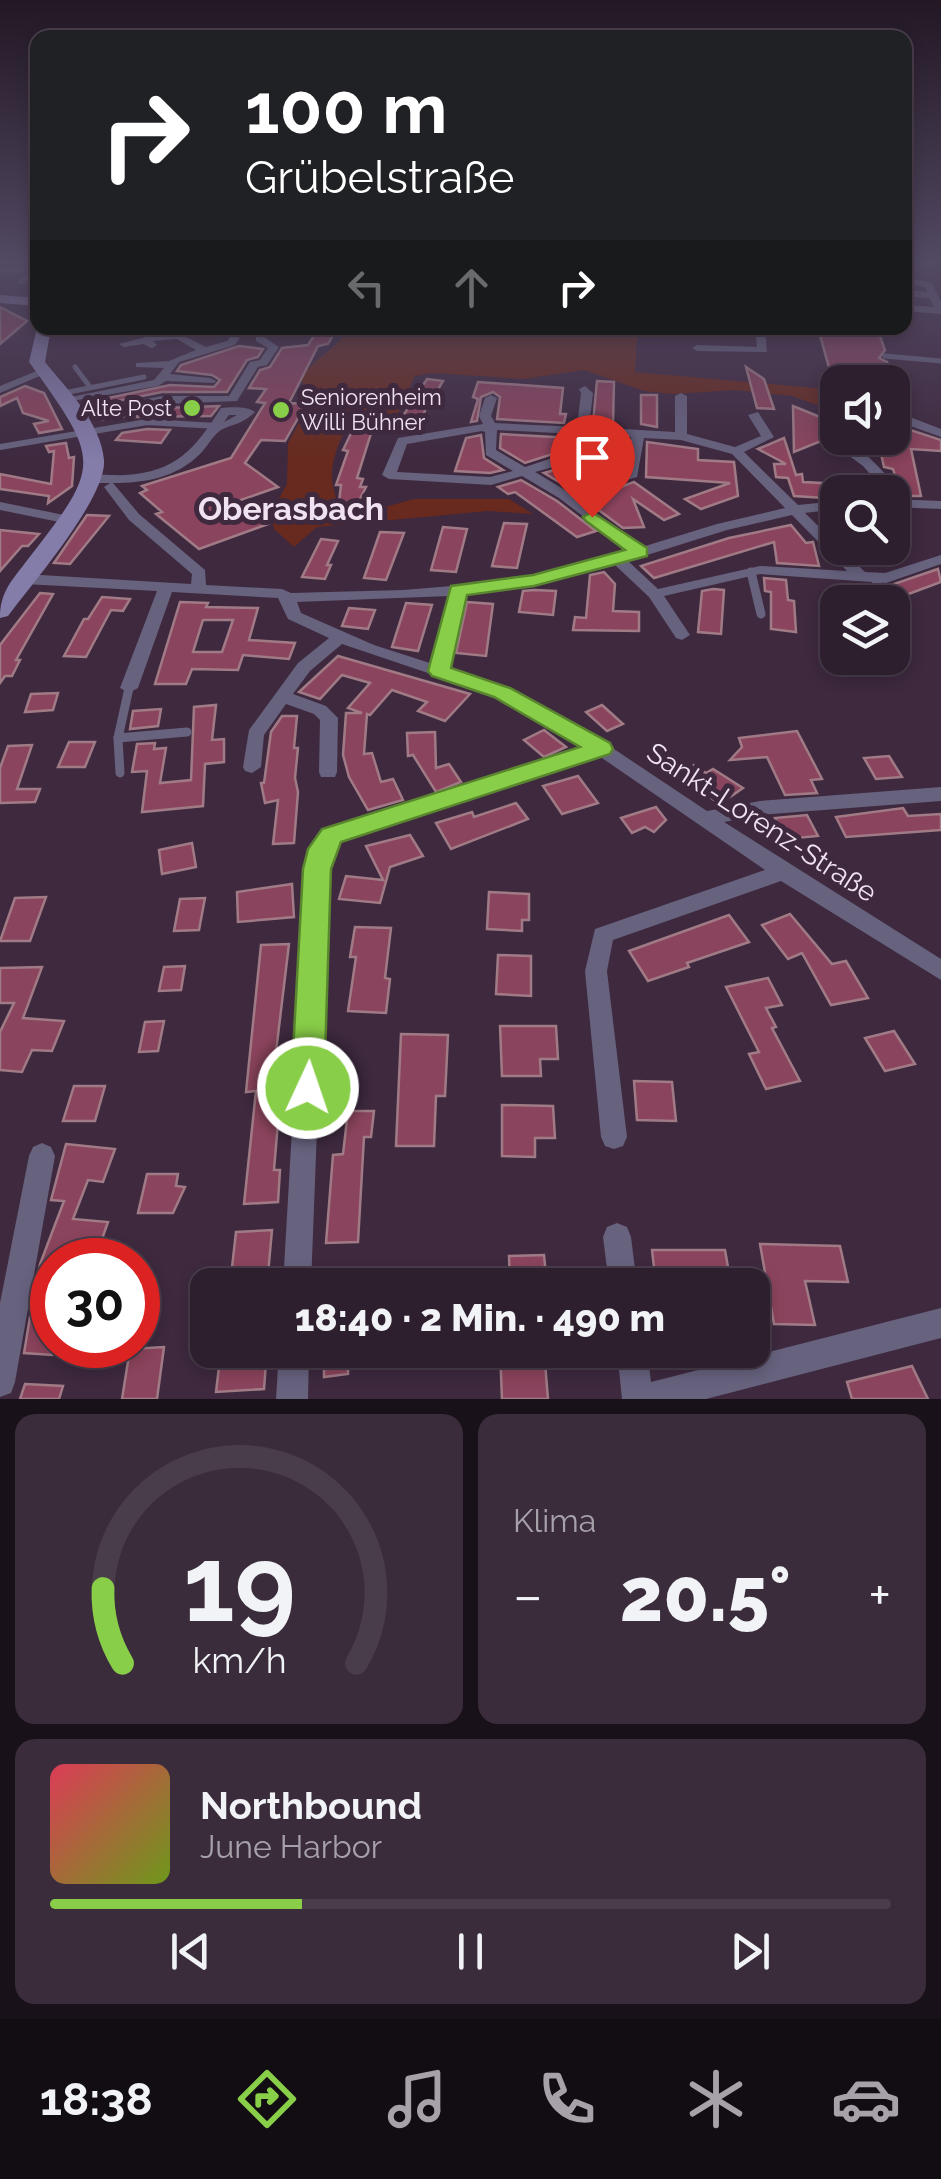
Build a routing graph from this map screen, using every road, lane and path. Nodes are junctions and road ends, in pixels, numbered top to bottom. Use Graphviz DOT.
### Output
graph roads {
  1 [pos="42,335"];
  2 [pos="761,335"];
  3 [pos="162,336"];
  4 [pos="235,338"];
  5 [pos="260,339"];
  6 [pos="124,344"];
  7 [pos="697,348"];
  8 [pos="206,352"];
  9 [pos="885,356"];
  10 [pos="941,361"];
  11 [pos="172,364"];
  12 [pos="75,367"];
  13 [pos="42,372"];
  14 [pos="143,377"];
  15 [pos="163,377"];
  16 [pos="90,387"];
  17 [pos="585,389"];
  18 [pos="0,390"];
  19 [pos="681,396"];
  20 [pos="197,397"];
  21 [pos="491,398"];
  22 [pos="156,401"];
  23 [pos="229,405"];
  24 [pos="75,410"];
  25 [pos="754,415"];
  26 [pos="910,421"];
  27 [pos="484,426"];
  28 [pos="216,427"];
  29 [pos="583,431"];
  30 [pos="941,433"];
  31 [pos="638,434"];
  32 [pos="681,436"];
  33 [pos="0,447"];
  34 [pos="736,451"];
  35 [pos="860,455"];
  36 [pos="525,470"];
  37 [pos="878,475"];
  38 [pos="102,483"];
  39 [pos="564,495"];
  40 [pos="910,500"];
  41 [pos="941,505"];
  42 [pos="0,506"];
  43 [pos="820,506"];
  44 [pos="794,508"];
  45 [pos="69,520"];
  46 [pos="640,552"];
  47 [pos="618,558"];
  48 [pos="941,559"];
  49 [pos="752,572"];
  50 [pos="867,576"];
  51 [pos="24,579"];
  52 [pos="872,585"];
  53 [pos="166,588"];
  54 [pos="198,589"];
  55 [pos="458,590"];
  56 [pos="656,594"];
  57 [pos="288,598"];
  58 [pos="0,611"];
  59 [pos="761,614"];
  60 [pos="682,635"];
  61 [pos="340,637"];
  62 [pos="440,671"];
  63 [pos="129,688"];
  64 [pos="281,696"];
  65 [pos="187,732"];
  66 [pos="118,738"];
  67 [pos="602,749"];
  68 [pos="252,767"];
  69 [pos="120,772"];
  70 [pos="328,772"];
  71 [pos="941,794"];
  72 [pos="704,819"];
  73 [pos="783,872"];
  74 [pos="936,964"];
  75 [pos="614,1137"];
  76 [pos="42,1156"];
  77 [pos="617,1237"];
  78 [pos="298,1268"];
  79 [pos="621,1268"];
  80 [pos="941,1323"];
  81 [pos="293,1368"];
  82 [pos="634,1368"];
  83 [pos="0,1382"];
  84 [pos="292,1399"];
  85 [pos="638,1399"];
  86 [pos="646,1399"];
  1 -- 13 [label="street"];
  2 -- 7 [label="street"];
  3 -- 6 [label="street"];
  3 -- 8 [label="street"];
  4 -- 8 [label="street"];
  5 -- 23 [label="street"];
  8 -- 11 [label="street"];
  9 -- 10 [label="lane"];
  11 -- 14 [label="street"];
  11 -- 15 [label="street"];
  12 -- 16 [label="lane"];
  13 -- 18 [label="street"];
  13 -- 24 [label="street"];
  14 -- 15 [label="street"];
  14 -- 16 [label="lane"];
  14 -- 22 [label="street"];
  14 -- 24 [label="street"];
  15 -- 20 [label="street"];
  16 -- 24 [label="lane"];
  17 -- 29 [label="street"];
  19 -- 32 [label="street"];
  20 -- 22 [label="street"];
  20 -- 23 [label="street"];
  21 -- 27 [label="street"];
  22 -- 24 [label="street"];
  23 -- 28 [label="street"];
  23 -- 28 [label="street"];
  24 -- 28 [label="lane"];
  24 -- 33 [label="lane"];
  24 -- 38 [label="street"];
  25 -- 34 [label="street"];
  26 -- 30 [label="street"];
  27 -- 29 [label="street"];
  27 -- 36 [label="street"];
  27 -- 36 [label="street"];
  28 -- 38 [label="street"];
  29 -- 31 [label="street"];
  29 -- 36 [label="street"];
  31 -- 32 [label="street"];
  31 -- 39 [label="street"];
  32 -- 34 [label="street"];
  34 -- 44 [label="street"];
  35 -- 37 [label="street"];
  36 -- 39 [label="street"];
  38 -- 45 [label="street"];
  38 -- 54 [label="street"];
  39 -- 46 [label="street"];
  40 -- 41 [label="street"];
  42 -- 45 [label="street"];
  43 -- 44 [label="street"];
  44 -- 46 [label="street"];
  44 -- 50 [label="street"];
  45 -- 51 [label="street"];
  46 -- 47 [label="street"];
  47 -- 55 [label="street"];
  47 -- 56 [label="street"];
  48 -- 50 [label="street"];
  49 -- 50 [label="street"];
  49 -- 56 [label="street"];
  49 -- 59 [label="lane"];
  50 -- 52 [label="lane"];
  51 -- 53 [label="street"];
  51 -- 58 [label="street"];
  53 -- 54 [label="street"];
  53 -- 63 [label="street"];
  54 -- 57 [label="street"];
  55 -- 57 [label="street"];
  55 -- 62 [label="street"];
  56 -- 60 [label="street"];
  57 -- 61 [label="street, Sankt-Lorenz-Straße"];
  61 -- 62 [label="street, Sankt-Lorenz-Straße"];
  61 -- 64 [label="street"];
  62 -- 67 [label="street, Sankt-Lorenz-Straße"];
  63 -- 66 [label="lane"];
  64 -- 68 [label="street"];
  64 -- 70 [label="street"];
  65 -- 66 [label="lane"];
  66 -- 69 [label="lane"];
  67 -- 72 [label="street, Sankt-Lorenz-Straße"];
  67 -- 78 [label="street"];
  71 -- 72 [label="street"];
  72 -- 73 [label="street, Sankt-Lorenz-Straße"];
  73 -- 74 [label="street, Sankt-Lorenz-Straße"];
  73 -- 75 [label="street"];
  76 -- 83 [label="street"];
  77 -- 79 [label="street"];
  80 -- 86 [label="street"];
  81 -- 84 [label="street"];
  82 -- 85 [label="street"];
}
